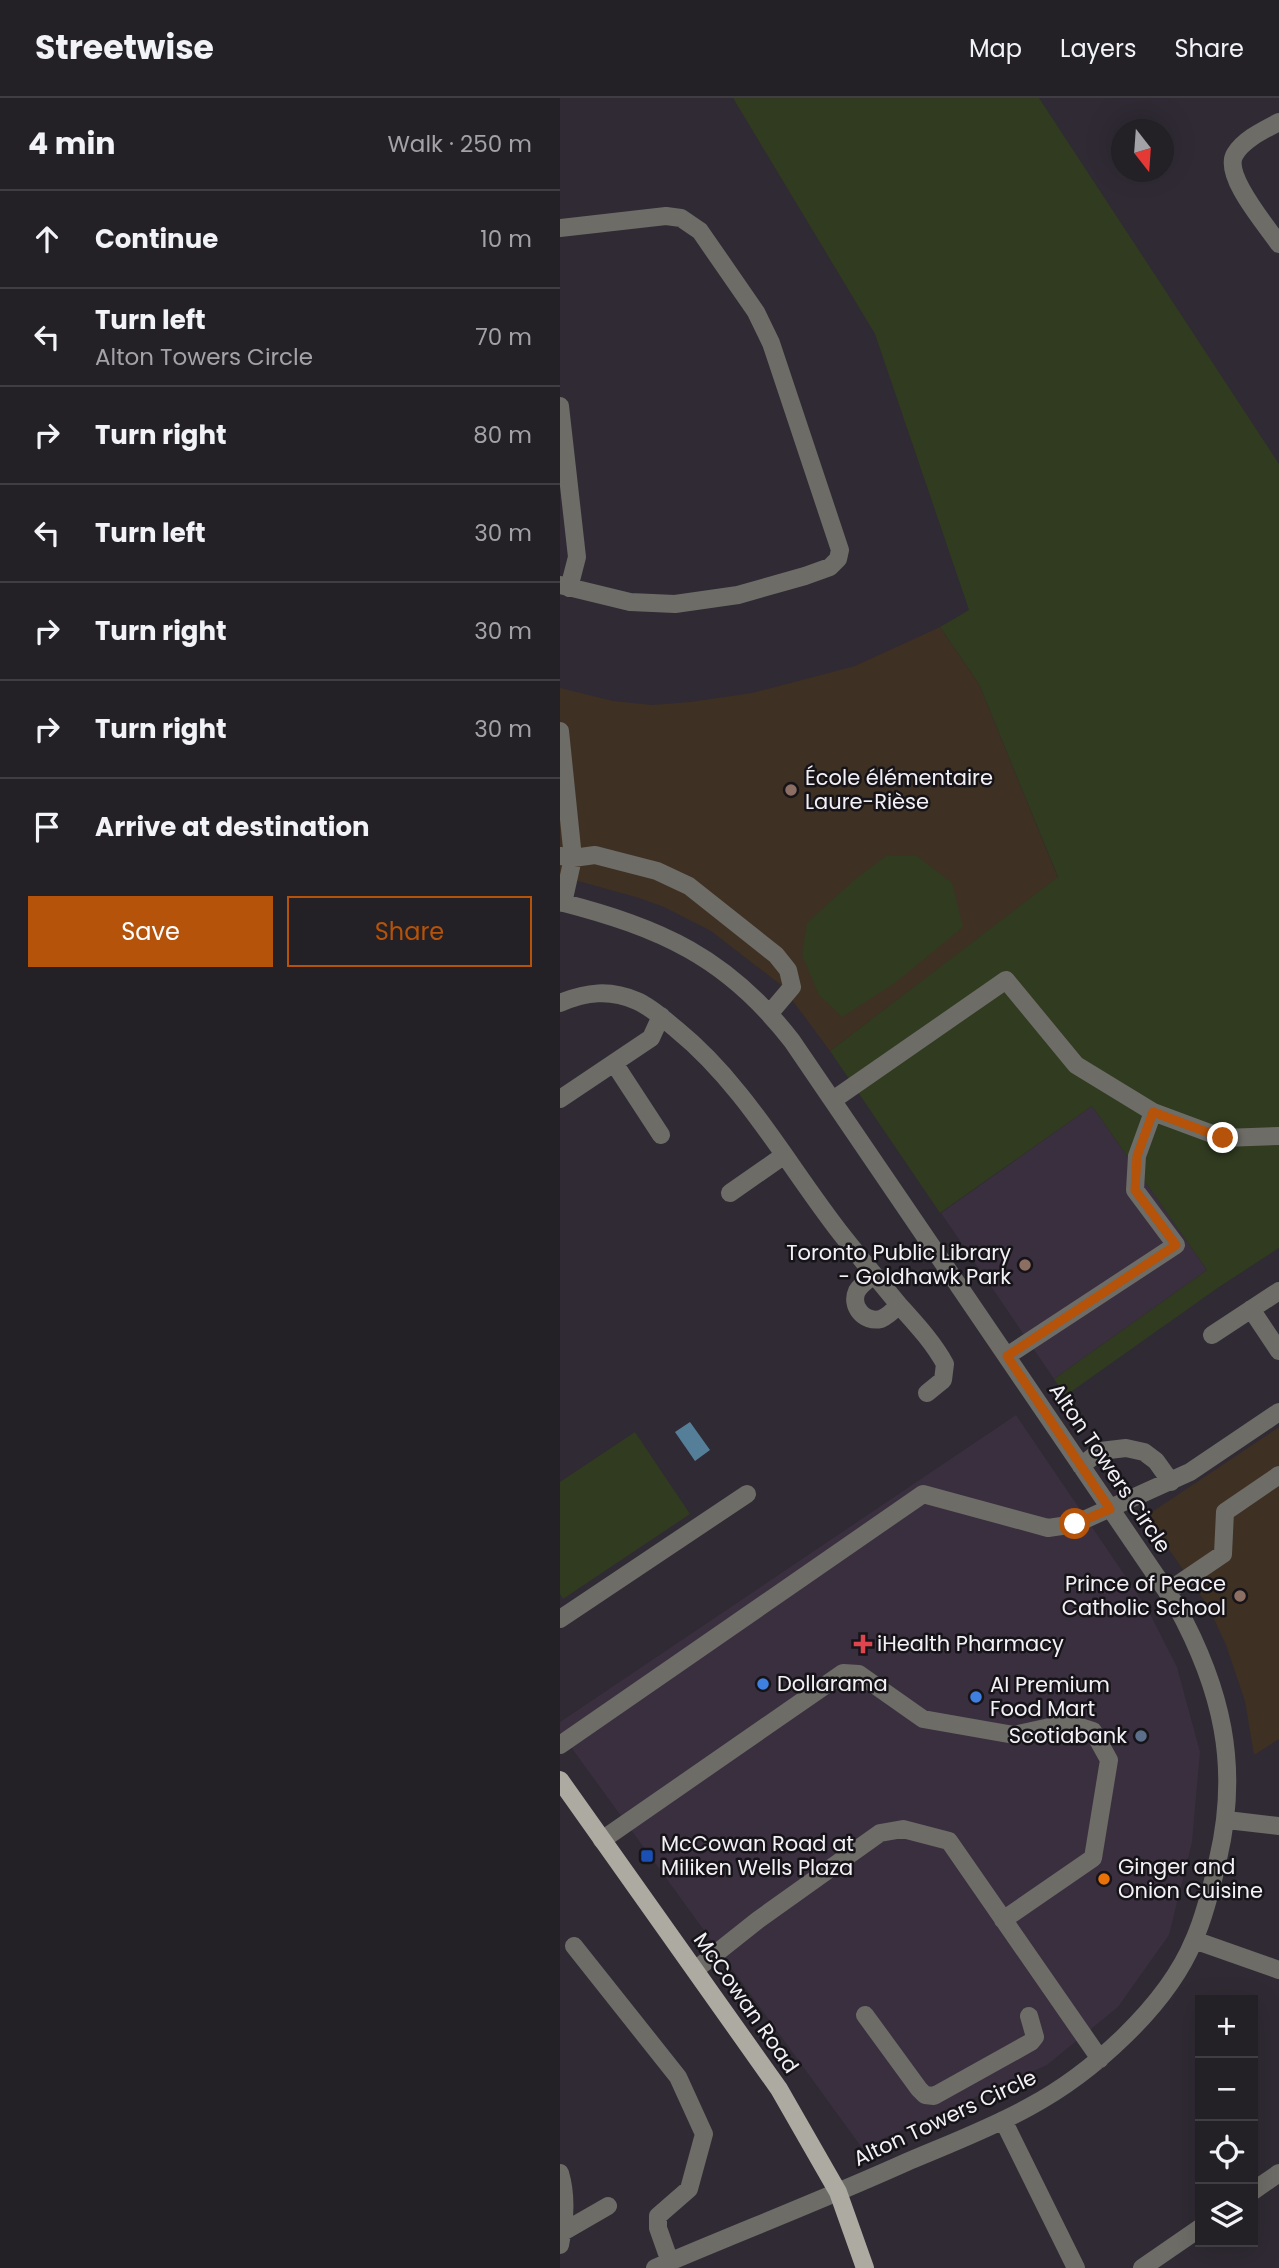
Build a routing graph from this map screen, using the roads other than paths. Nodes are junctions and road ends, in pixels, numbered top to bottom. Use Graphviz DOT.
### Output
graph roads {
  1 [pos="1279,122"];
  2 [pos="560,228"];
  3 [pos="1279,244"];
  4 [pos="560,406"];
  5 [pos="565,587"];
  6 [pos="560,731"];
  7 [pos="566,857"];
  8 [pos="562,902"];
  9 [pos="560,1003"];
  10 [pos="770,1013"];
  11 [pos="661,1016"];
  12 [pos="614,1063"];
  13 [pos="560,1099"];
  14 [pos="833,1100"];
  15 [pos="1153,1112"];
  16 [pos="661,1135"];
  17 [pos="1279,1136"];
  18 [pos="783,1156"];
  19 [pos="730,1193"];
  20 [pos="874,1275"];
  21 [pos="1279,1291"];
  22 [pos="899,1305"];
  23 [pos="1251,1309"];
  24 [pos="1212,1335"];
  25 [pos="1279,1351"];
  26 [pos="1007,1356"];
  27 [pos="927,1393"];
  28 [pos="1279,1412"];
  29 [pos="1081,1466"];
  30 [pos="1279,1475"];
  31 [pos="1171,1482"];
  32 [pos="747,1494"];
  33 [pos="1110,1509"];
  34 [pos="1167,1592"];
  35 [pos="560,1619"];
  36 [pos="560,1745"];
  37 [pos="560,1780"];
  38 [pos="1227,1820"];
  39 [pos="1279,1826"];
  40 [pos="602,1839"];
  41 [pos="1003,1920"];
  42 [pos="1194,1940"];
  43 [pos="574,1946"];
  44 [pos="695,1970"];
  45 [pos="1279,1970"];
  46 [pos="865,2015"];
  47 [pos="1029,2016"];
  48 [pos="1100,2059"];
  49 [pos="1003,2120"];
  50 [pos="560,2173"];
  51 [pos="1279,2173"];
  52 [pos="1258,2188"];
  53 [pos="838,2192"];
  54 [pos="608,2206"];
  55 [pos="1195,2231"];
  56 [pos="561,2238"];
  57 [pos="663,2265"];
  58 [pos="865,2268"];
  59 [pos="1076,2268"];
  60 [pos="1142,2268"];
  1 -- 3 [label="street"];
  2 -- 5 [label="street"];
  4 -- 5 [label="street"];
  6 -- 7 [label="street"];
  7 -- 8 [label="street"];
  7 -- 10 [label="street"];
  8 -- 10 [label="street, Alton Towers Circle"];
  9 -- 11 [label="street"];
  10 -- 14 [label="street, Alton Towers Circle"];
  11 -- 12 [label="street"];
  11 -- 18 [label="street"];
  12 -- 13 [label="street"];
  12 -- 16 [label="street"];
  14 -- 15 [label="street"];
  14 -- 26 [label="street, Alton Towers Circle"];
  15 -- 17 [label="street"];
  15 -- 26 [label="street"];
  18 -- 19 [label="street"];
  18 -- 20 [label="street"];
  20 -- 22 [label="street"];
  20 -- 22 [label="street"];
  21 -- 23 [label="street"];
  22 -- 27 [label="street"];
  23 -- 24 [label="street"];
  23 -- 25 [label="street"];
  26 -- 29 [label="street, Alton Towers Circle"];
  28 -- 31 [label="street"];
  29 -- 31 [label="street"];
  29 -- 33 [label="street, Alton Towers Circle"];
  30 -- 34 [label="street"];
  31 -- 33 [label="street"];
  32 -- 35 [label="street"];
  33 -- 34 [label="street, Alton Towers Circle"];
  33 -- 36 [label="street"];
  34 -- 38 [label="street, Alton Towers Circle"];
  37 -- 40 [label="main road, McCowan Road"];
  38 -- 39 [label="street"];
  38 -- 42 [label="street, Alton Towers Circle"];
  40 -- 41 [label="street"];
  40 -- 44 [label="main road, McCowan Road"];
  41 -- 44 [label="street"];
  41 -- 48 [label="street"];
  42 -- 45 [label="street"];
  42 -- 48 [label="street, Alton Towers Circle"];
  43 -- 57 [label="street"];
  44 -- 53 [label="main road, McCowan Road"];
  46 -- 47 [label="street"];
  48 -- 49 [label="street, Alton Towers Circle"];
  49 -- 53 [label="street, Alton Towers Circle"];
  49 -- 59 [label="street"];
  50 -- 56 [label="street"];
  51 -- 52 [label="street"];
  53 -- 57 [label="street, Alton Towers Circle"];
  53 -- 58 [label="main road, McCowan Road"];
  54 -- 56 [label="street"];
  55 -- 60 [label="street"];
}
